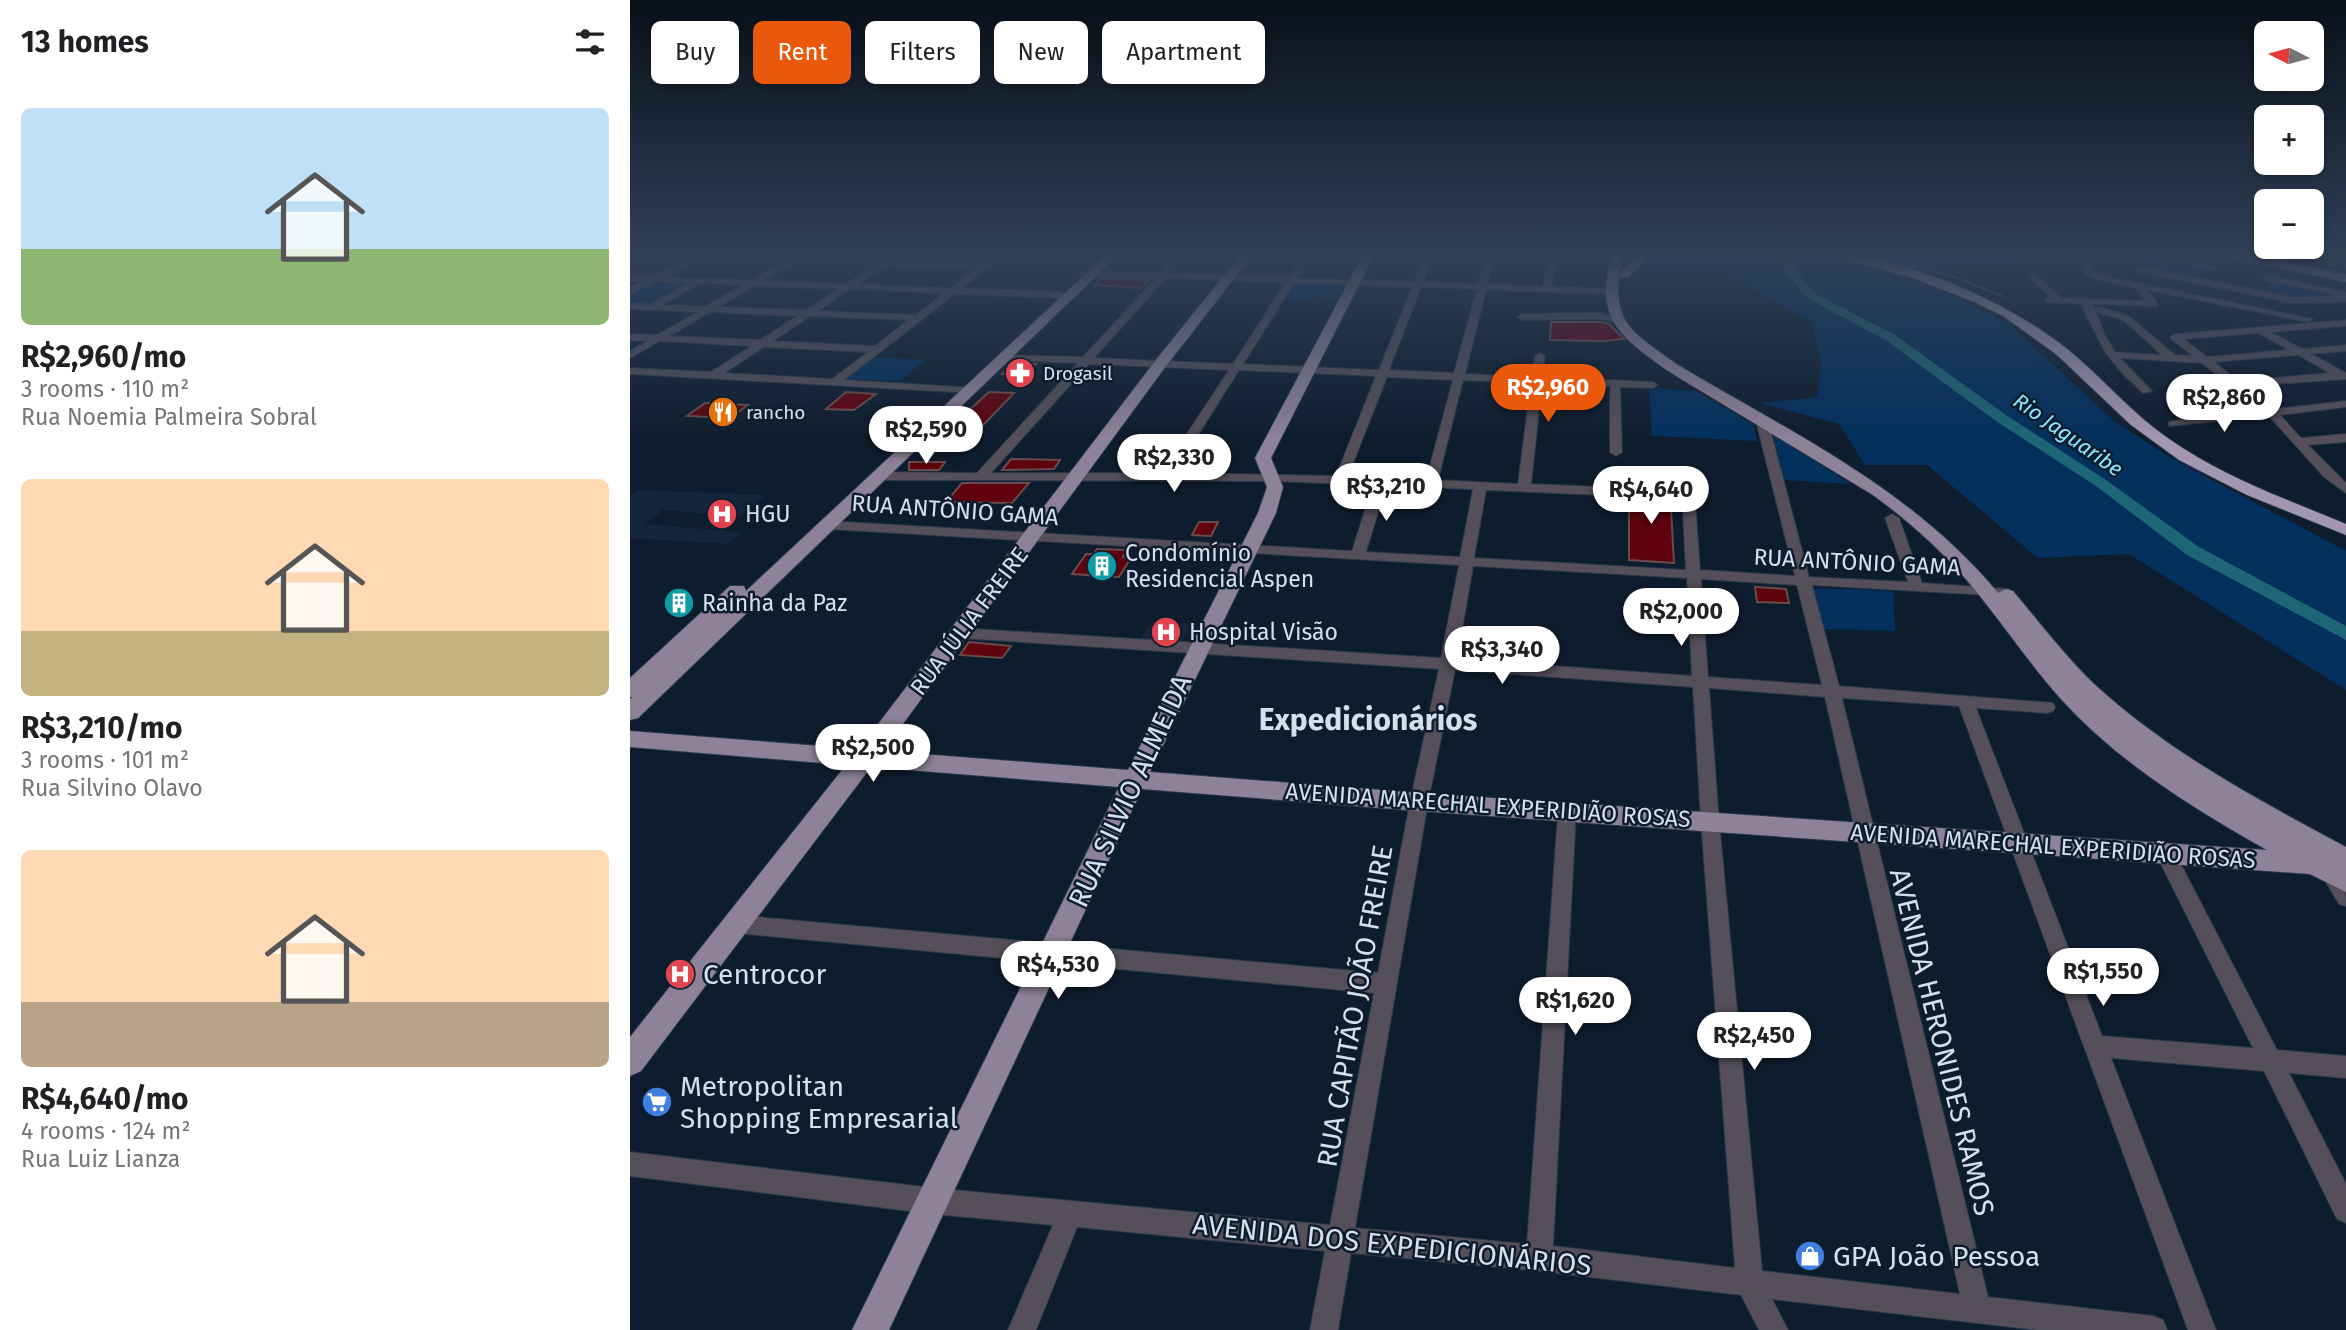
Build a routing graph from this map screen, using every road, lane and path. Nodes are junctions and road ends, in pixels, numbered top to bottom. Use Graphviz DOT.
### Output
graph roads {
  1 [pos="698,315"];
  2 [pos="806,315"];
  3 [pos="838,315"];
  4 [pos="923,315"];
  5 [pos="1039,315"];
  6 [pos="1046,315"];
  7 [pos="1127,315"];
  8 [pos="1199,315"];
  9 [pos="1268,315"];
  10 [pos="1336,315"];
  11 [pos="1405,315"];
  12 [pos="1475,315"];
  13 [pos="1628,315"];
  14 [pos="2009,315"];
  15 [pos="2019,315"];
  16 [pos="2092,315"];
  17 [pos="2121,315"];
  18 [pos="2267,315"];
  19 [pos="2288,315"];
  20 [pos="1611,316"];
  21 [pos="1522,317"];
  22 [pos="919,318"];
  23 [pos="2341,323"];
  24 [pos="2285,327"];
  25 [pos="2260,330"];
  26 [pos="630,337"];
  27 [pos="657,338"];
  28 [pos="763,344"];
  29 [pos="2346,348"];
  30 [pos="878,349"];
  31 [pos="2301,352"];
  32 [pos="630,355"];
  33 [pos="2113,355"];
  34 [pos="1540,356"];
  35 [pos="1005,357"];
  36 [pos="2172,358"];
  37 [pos="1086,360"];
  38 [pos="2205,360"];
  39 [pos="1161,363"];
  40 [pos="1235,366"];
  41 [pos="1307,370"];
  42 [pos="630,371"];
  43 [pos="1383,373"];
  44 [pos="714,375"];
  45 [pos="1459,376"];
  46 [pos="2344,376"];
  47 [pos="1536,380"];
  48 [pos="836,381"];
  49 [pos="1615,384"];
  50 [pos="2236,384"];
  51 [pos="1653,385"];
  52 [pos="965,390"];
  53 [pos="2147,391"];
  54 [pos="2346,404"];
  55 [pos="2270,411"];
  56 [pos="1762,421"];
  57 [pos="2173,424"];
  58 [pos="2346,438"];
  59 [pos="2298,442"];
  60 [pos="1616,452"];
  61 [pos="1264,458"];
  62 [pos="1688,473"];
  63 [pos="2346,473"];
  64 [pos="2328,474"];
  65 [pos="879,476"];
  66 [pos="981,476"];
  67 [pos="1075,477"];
  68 [pos="1165,477"];
  69 [pos="1251,477"];
  70 [pos="1273,477"];
  71 [pos="1341,479"];
  72 [pos="1381,481"];
  73 [pos="1431,484"];
  74 [pos="1480,486"];
  75 [pos="1524,488"];
  76 [pos="2346,489"];
  77 [pos="1602,491"];
  78 [pos="1892,518"];
  79 [pos="2346,522"];
  80 [pos="826,525"];
  81 [pos="2346,530"];
  82 [pos="1032,538"];
  83 [pos="1248,548"];
  84 [pos="1358,555"];
  85 [pos="1467,562"];
  86 [pos="1694,575"];
  87 [pos="1803,582"];
  88 [pos="1917,587"];
  89 [pos="1995,592"];
  90 [pos="959,633"];
  91 [pos="1198,649"];
  92 [pos="1448,664"];
  93 [pos="1701,682"];
  94 [pos="630,690"];
  95 [pos="1832,692"];
  96 [pos="1965,701"];
  97 [pos="2047,707"];
  98 [pos="630,712"];
  99 [pos="630,739"];
  100 [pos="866,756"];
  101 [pos="1136,778"];
  102 [pos="1419,802"];
  103 [pos="2223,802"];
  104 [pos="1567,813"];
  105 [pos="1710,821"];
  106 [pos="1863,832"];
  107 [pos="2020,844"];
  108 [pos="2166,855"];
  109 [pos="2346,859"];
  110 [pos="2335,871"];
  111 [pos="2346,898"];
  112 [pos="735,924"];
  113 [pos="1054,953"];
  114 [pos="1387,984"];
  115 [pos="2094,1046"];
  116 [pos="630,1061"];
  117 [pos="2270,1061"];
  118 [pos="2346,1067"];
  119 [pos="630,1164"];
  120 [pos="933,1200"];
  121 [pos="2346,1210"];
  122 [pos="1070,1214"];
  123 [pos="1342,1239"];
  124 [pos="1539,1258"];
  125 [pos="1750,1283"];
  126 [pos="1977,1308"];
  127 [pos="870,1330"];
  128 [pos="1022,1330"];
  129 [pos="1324,1330"];
  130 [pos="1774,1330"];
  131 [pos="2153,1330"];
  132 [pos="2202,1330"];
  1 -- 27 [label="street"];
  2 -- 28 [label="street"];
  3 -- 22 [label="street"];
  4 -- 22 [label="street"];
  5 -- 52 [label="main road"];
  6 -- 35 [label="main road"];
  7 -- 37 [label="street"];
  8 -- 39 [label="main road, RUA JÚLIA FREIRE"];
  9 -- 40 [label="street"];
  10 -- 41 [label="main road"];
  11 -- 43 [label="street"];
  12 -- 45 [label="street"];
  13 -- 89 [label="main road"];
  14 -- 81 [label="highway"];
  15 -- 79 [label="highway"];
  16 -- 33 [label="street"];
  17 -- 36 [label="street"];
  18 -- 24 [label="street"];
  19 -- 23 [label="street"];
  20 -- 21 [label="street"];
  20 -- 56 [label="main road"];
  22 -- 30 [label="street"];
  23 -- 24 [label="street"];
  24 -- 25 [label="street"];
  25 -- 31 [label="street"];
  25 -- 38 [label="street"];
  26 -- 27 [label="street"];
  27 -- 28 [label="street"];
  27 -- 32 [label="street"];
  28 -- 30 [label="street"];
  28 -- 44 [label="street"];
  29 -- 31 [label="street"];
  30 -- 48 [label="street"];
  31 -- 38 [label="street"];
  31 -- 46 [label="street"];
  33 -- 36 [label="street"];
  33 -- 53 [label="street"];
  34 -- 47 [label="street"];
  35 -- 37 [label="street"];
  35 -- 52 [label="main road"];
  36 -- 38 [label="street"];
  37 -- 39 [label="street"];
  37 -- 66 [label="street"];
  38 -- 50 [label="street"];
  39 -- 40 [label="street"];
  39 -- 67 [label="main road, RUA JÚLIA FREIRE"];
  40 -- 41 [label="street"];
  40 -- 68 [label="street"];
  41 -- 43 [label="street"];
  41 -- 61 [label="main road"];
  42 -- 44 [label="street"];
  43 -- 45 [label="street"];
  43 -- 71 [label="street"];
  44 -- 48 [label="street"];
  45 -- 47 [label="street"];
  45 -- 73 [label="street"];
  46 -- 50 [label="street"];
  47 -- 49 [label="street"];
  47 -- 75 [label="street"];
  48 -- 52 [label="street"];
  49 -- 51 [label="street"];
  49 -- 60 [label="street"];
  50 -- 55 [label="street"];
  52 -- 65 [label="main road"];
  52 -- 94 [label="main road"];
  54 -- 55 [label="street"];
  55 -- 57 [label="street"];
  55 -- 59 [label="street"];
  56 -- 87 [label="street, AVENIDA HERONIDES RAMOS"];
  56 -- 89 [label="main road"];
  58 -- 59 [label="street"];
  59 -- 64 [label="street"];
  61 -- 69 [label="street"];
  61 -- 70 [label="main road"];
  62 -- 86 [label="street"];
  63 -- 64 [label="street"];
  64 -- 76 [label="street"];
  65 -- 66 [label="street"];
  65 -- 80 [label="main road"];
  66 -- 67 [label="street"];
  67 -- 68 [label="street"];
  67 -- 82 [label="main road, RUA JÚLIA FREIRE"];
  68 -- 69 [label="street"];
  69 -- 70 [label="street"];
  70 -- 71 [label="street"];
  70 -- 83 [label="main road, RUA SILVIO ALMEIDA"];
  71 -- 72 [label="street"];
  72 -- 73 [label="street"];
  72 -- 84 [label="street"];
  73 -- 74 [label="street"];
  74 -- 75 [label="street"];
  74 -- 85 [label="street, RUA CAPITÃO JOÃO FREIRE"];
  75 -- 77 [label="street"];
  78 -- 88 [label="street"];
  80 -- 82 [label="street, RUA ANTÔNIO GAMA"];
  80 -- 98 [label="main road"];
  82 -- 83 [label="street, RUA ANTÔNIO GAMA"];
  82 -- 90 [label="main road, RUA JÚLIA FREIRE"];
  83 -- 84 [label="street, RUA ANTÔNIO GAMA"];
  83 -- 91 [label="main road, RUA SILVIO ALMEIDA"];
  84 -- 85 [label="street, RUA ANTÔNIO GAMA"];
  85 -- 86 [label="street, RUA ANTÔNIO GAMA"];
  85 -- 92 [label="street, RUA CAPITÃO JOÃO FREIRE"];
  86 -- 87 [label="street, RUA ANTÔNIO GAMA"];
  86 -- 93 [label="street"];
  87 -- 88 [label="street, RUA ANTÔNIO GAMA"];
  87 -- 95 [label="street, AVENIDA HERONIDES RAMOS"];
  88 -- 89 [label="street, RUA ANTÔNIO GAMA"];
  89 -- 103 [label="main road"];
  90 -- 91 [label="street"];
  90 -- 100 [label="main road, RUA JÚLIA FREIRE"];
  91 -- 92 [label="street"];
  91 -- 101 [label="main road, RUA SILVIO ALMEIDA"];
  92 -- 93 [label="street"];
  92 -- 102 [label="street, RUA CAPITÃO JOÃO FREIRE"];
  93 -- 95 [label="street"];
  93 -- 105 [label="street"];
  95 -- 96 [label="street"];
  95 -- 106 [label="street, AVENIDA HERONIDES RAMOS"];
  96 -- 97 [label="street"];
  96 -- 107 [label="street"];
  99 -- 100 [label="main road, AVENIDA MARECHAL EXPERIDIÃO ROSAS"];
  100 -- 101 [label="main road, AVENIDA MARECHAL EXPERIDIÃO ROSAS"];
  100 -- 112 [label="main road, RUA JÚLIA FREIRE"];
  101 -- 102 [label="main road, AVENIDA MARECHAL EXPERIDIÃO ROSAS"];
  101 -- 113 [label="main road, RUA SILVIO ALMEIDA"];
  102 -- 104 [label="main road, AVENIDA MARECHAL EXPERIDIÃO ROSAS"];
  102 -- 114 [label="street, RUA CAPITÃO JOÃO FREIRE"];
  103 -- 109 [label="main road"];
  103 -- 110 [label="main road"];
  104 -- 105 [label="main road, AVENIDA MARECHAL EXPERIDIÃO ROSAS"];
  104 -- 124 [label="street"];
  105 -- 106 [label="main road, AVENIDA MARECHAL EXPERIDIÃO ROSAS"];
  105 -- 125 [label="street"];
  106 -- 107 [label="main road, AVENIDA MARECHAL EXPERIDIÃO ROSAS"];
  106 -- 126 [label="street, AVENIDA HERONIDES RAMOS"];
  107 -- 108 [label="main road, AVENIDA MARECHAL EXPERIDIÃO ROSAS"];
  107 -- 115 [label="street"];
  108 -- 110 [label="main road, AVENIDA MARECHAL EXPERIDIÃO ROSAS"];
  108 -- 117 [label="street"];
  110 -- 111 [label="street"];
  112 -- 113 [label="street"];
  112 -- 116 [label="main road, RUA JÚLIA FREIRE"];
  113 -- 114 [label="street"];
  113 -- 120 [label="main road, RUA SILVIO ALMEIDA"];
  114 -- 123 [label="street, RUA CAPITÃO JOÃO FREIRE"];
  115 -- 117 [label="street"];
  115 -- 132 [label="street"];
  117 -- 118 [label="street"];
  117 -- 121 [label="street"];
  119 -- 120 [label="street, AVENIDA DOS EXPEDICIONÁRIOS"];
  120 -- 122 [label="street, AVENIDA DOS EXPEDICIONÁRIOS"];
  120 -- 127 [label="main road, RUA SILVIO ALMEIDA"];
  122 -- 123 [label="street, AVENIDA DOS EXPEDICIONÁRIOS"];
  122 -- 128 [label="street"];
  123 -- 124 [label="street, AVENIDA DOS EXPEDICIONÁRIOS"];
  123 -- 129 [label="street, RUA CAPITÃO JOÃO FREIRE"];
  124 -- 125 [label="street, AVENIDA DOS EXPEDICIONÁRIOS"];
  125 -- 126 [label="street, AVENIDA DOS EXPEDICIONÁRIOS"];
  125 -- 130 [label="street"];
  126 -- 131 [label="street, AVENIDA DOS EXPEDICIONÁRIOS"];
}
